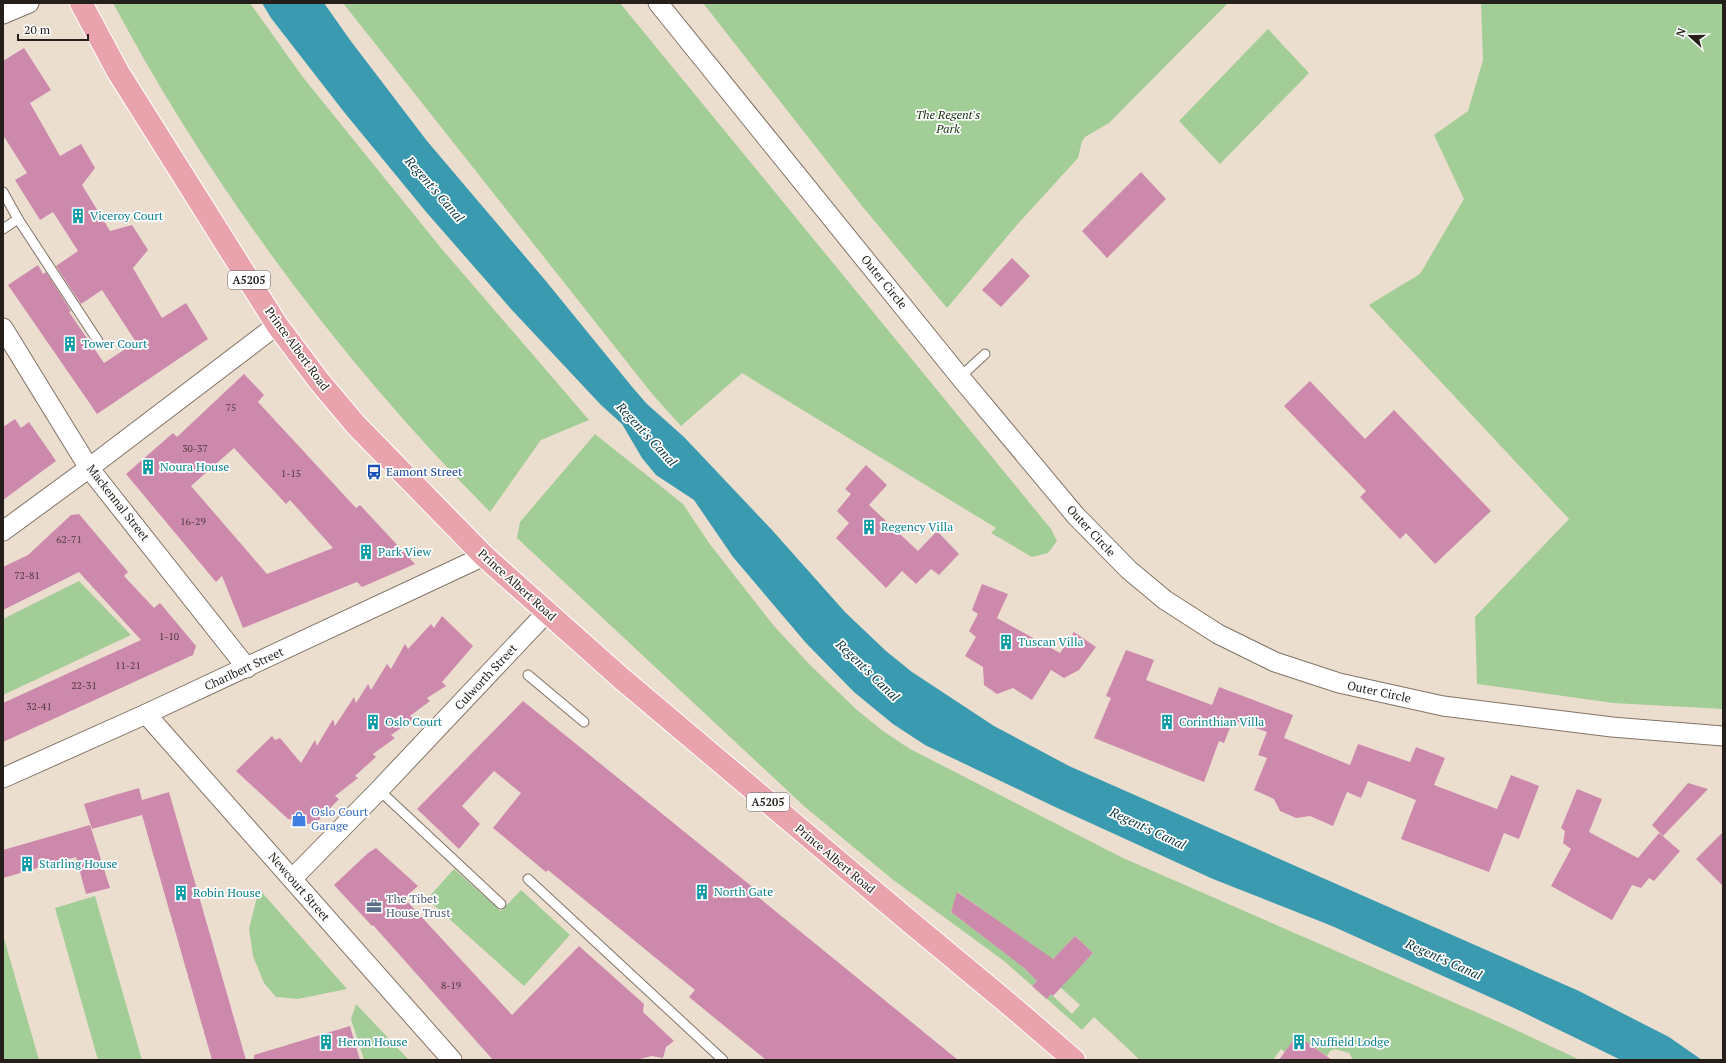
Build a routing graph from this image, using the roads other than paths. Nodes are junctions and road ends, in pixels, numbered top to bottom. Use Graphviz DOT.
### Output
graph roads {
  1 [pos="29,3"];
  2 [pos="81,3"];
  3 [pos="658,3"];
  4 [pos="3,14"];
  5 [pos="3,192"];
  6 [pos="18,219"];
  7 [pos="3,229"];
  8 [pos="277,325"];
  9 [pos="3,328"];
  10 [pos="98,341"];
  11 [pos="985,354"];
  12 [pos="960,377"];
  13 [pos="89,468"];
  14 [pos="3,531"];
  15 [pos="484,556"];
  16 [pos="547,612"];
  17 [pos="247,668"];
  18 [pos="528,675"];
  19 [pos="146,714"];
  20 [pos="584,722"];
  21 [pos="1723,736"];
  22 [pos="3,778"];
  23 [pos="379,790"];
  24 [pos="292,879"];
  25 [pos="528,879"];
  26 [pos="501,904"];
  27 [pos="452,1060"];
  28 [pos="723,1060"];
  29 [pos="1074,1060"];
  1 -- 4 [label="street"];
  2 -- 8 [label="main road, Prince Albert Road / A5205"];
  3 -- 12 [label="street, Outer Circle"];
  5 -- 6 [label="lane"];
  6 -- 7 [label="lane"];
  6 -- 10 [label="lane"];
  8 -- 13 [label="street"];
  8 -- 15 [label="main road, Prince Albert Road / A5205"];
  9 -- 13 [label="street, Mackennal Street"];
  11 -- 12 [label="lane"];
  12 -- 21 [label="street, Outer Circle"];
  13 -- 14 [label="street"];
  13 -- 17 [label="street, Mackennal Street"];
  15 -- 16 [label="main road, Prince Albert Road / A5205"];
  15 -- 17 [label="street, Charlbert Street"];
  16 -- 23 [label="street, Culworth Street"];
  16 -- 29 [label="main road, Prince Albert Road / A5205"];
  17 -- 19 [label="street, Charlbert Street"];
  18 -- 20 [label="lane"];
  19 -- 22 [label="street, Charlbert Street"];
  19 -- 24 [label="street, Newcourt Street"];
  23 -- 24 [label="street, Culworth Street"];
  23 -- 26 [label="lane"];
  24 -- 27 [label="street, Newcourt Street"];
  25 -- 28 [label="lane"];
}
